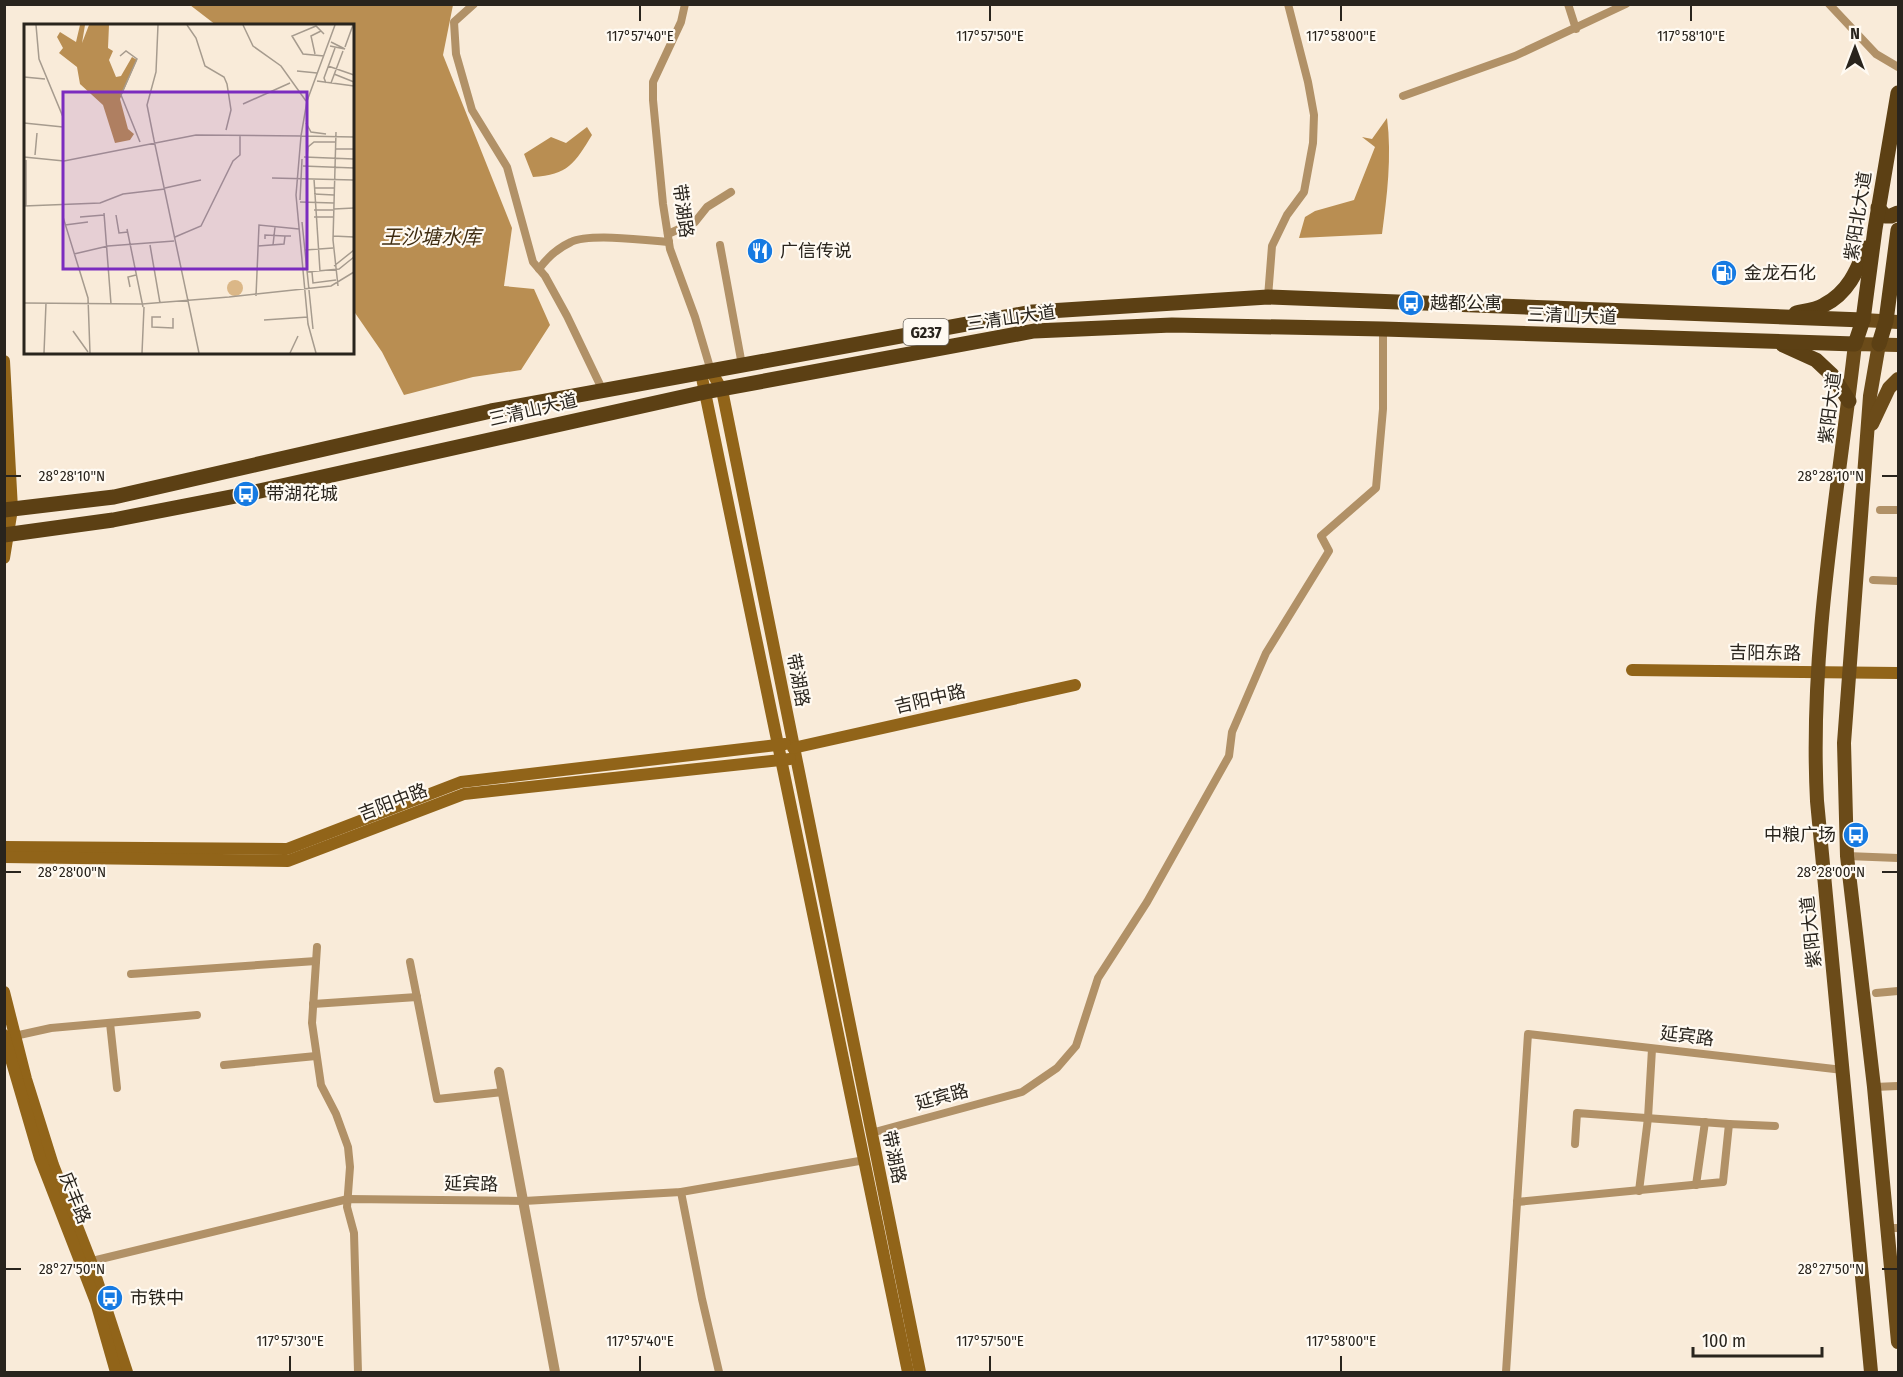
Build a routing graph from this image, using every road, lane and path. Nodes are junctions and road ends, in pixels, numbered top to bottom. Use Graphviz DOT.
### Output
graph roads {
  1 [pos="474,4"];
  2 [pos="686,4"];
  3 [pos="1288,4"];
  4 [pos="1568,4"];
  5 [pos="1626,4"];
  6 [pos="1829,4"];
  7 [pos="1576,29"];
  8 [pos="1899,67"];
  9 [pos="1899,93"];
  10 [pos="1403,96"];
  11 [pos="731,192"];
  12 [pos="1899,213"];
  13 [pos="1876,220"];
  14 [pos="1898,235"];
  15 [pos="668,238"];
  16 [pos="720,245"];
  17 [pos="539,269"];
  18 [pos="1268,297"];
  19 [pos="1783,317"];
  20 [pos="1863,320"];
  21 [pos="1892,322"];
  22 [pos="1383,329"];
  23 [pos="1778,343"];
  24 [pos="1855,344"];
  25 [pos="1879,344"];
  26 [pos="1899,345"];
  27 [pos="4,361"];
  28 [pos="741,366"];
  29 [pos="706,372"];
  30 [pos="1899,379"];
  31 [pos="722,390"];
  32 [pos="603,391"];
  33 [pos="705,392"];
  34 [pos="1870,396"];
  35 [pos="1849,398"];
  36 [pos="1867,437"];
  37 [pos="8,510"];
  38 [pos="1880,510"];
  39 [pos="1899,510"];
  40 [pos="6,535"];
  41 [pos="4,558"];
  42 [pos="1873,580"];
  43 [pos="1899,581"];
  44 [pos="1632,670"];
  45 [pos="1818,672"];
  46 [pos="1849,673"];
  47 [pos="1899,673"];
  48 [pos="1075,685"];
  49 [pos="790,749"];
  50 [pos="782,761"];
  51 [pos="4,847"];
  52 [pos="1847,856"];
  53 [pos="4,857"];
  54 [pos="1899,858"];
  55 [pos="317,947"];
  56 [pos="316,961"];
  57 [pos="410,962"];
  58 [pos="131,974"];
  59 [pos="1899,991"];
  60 [pos="4,992"];
  61 [pos="1876,993"];
  62 [pos="417,997"];
  63 [pos="313,1004"];
  64 [pos="197,1015"];
  65 [pos="110,1023"];
  66 [pos="8,1036"];
  67 [pos="1652,1049"];
  68 [pos="316,1056"];
  69 [pos="224,1065"];
  70 [pos="1843,1070"];
  71 [pos="499,1072"];
  72 [pos="1899,1086"];
  73 [pos="1874,1087"];
  74 [pos="117,1088"];
  75 [pos="503,1092"];
  76 [pos="1648,1118"];
  77 [pos="1706,1122"];
  78 [pos="1729,1124"];
  79 [pos="1775,1126"];
  80 [pos="871,1133"];
  81 [pos="1575,1144"];
  82 [pos="865,1160"];
  83 [pos="1696,1185"];
  84 [pos="1639,1191"];
  85 [pos="681,1192"];
  86 [pos="348,1199"];
  87 [pos="524,1201"];
  88 [pos="1517,1202"];
  89 [pos="1893,1228"];
  90 [pos="86,1263"];
  91 [pos="1899,1342"];
  92 [pos="116,1372"];
  93 [pos="127,1372"];
  94 [pos="358,1372"];
  95 [pos="555,1372"];
  96 [pos="719,1372"];
  97 [pos="908,1372"];
  98 [pos="920,1372"];
  99 [pos="1506,1372"];
  100 [pos="1871,1372"];
  1 -- 17 [label="street"];
  2 -- 15 [label="street, 带湖路"];
  3 -- 18 [label="street"];
  4 -- 7 [label="street"];
  5 -- 7 [label="street"];
  6 -- 8 [label="street"];
  7 -- 10 [label="street"];
  9 -- 13 [label="highway, 紫阳北大道"];
  11 -- 15 [label="street"];
  12 -- 13 [label="highway"];
  13 -- 14 [label="highway"];
  13 -- 19 [label="highway"];
  13 -- 20 [label="highway, 紫阳北大道"];
  14 -- 21 [label="highway"];
  15 -- 17 [label="street"];
  15 -- 29 [label="street, 带湖路"];
  16 -- 28 [label="street"];
  17 -- 32 [label="street"];
  18 -- 19 [label="highway, 三清山大道 / G237"];
  18 -- 28 [label="highway, 三清山大道 / G237"];
  19 -- 20 [label="highway, 三清山大道 / G237"];
  20 -- 21 [label="main road, 三清山大道"];
  20 -- 24 [label="highway, 紫阳北大道"];
  21 -- 25 [label="highway"];
  22 -- 23 [label="highway, 三清山大道 / G237"];
  22 -- 31 [label="highway, 三清山大道 / G237"];
  22 -- 80 [label="street, 延宾路"];
  23 -- 24 [label="highway, 三清山大道 / G237"];
  23 -- 35 [label="highway"];
  24 -- 25 [label="main road, 三清山大道"];
  24 -- 35 [label="main road, 紫阳大道"];
  25 -- 26 [label="main road, 三清山大道"];
  25 -- 34 [label="main road"];
  27 -- 37 [label="main road"];
  28 -- 29 [label="highway, 三清山大道 / G237"];
  29 -- 31 [label="main road, 带湖路"];
  29 -- 32 [label="highway, 三清山大道 / G237"];
  29 -- 33 [label="main road, 带湖路"];
  30 -- 36 [label="main road"];
  31 -- 33 [label="highway, 三清山大道 / G237"];
  31 -- 49 [label="main road, 带湖路"];
  32 -- 37 [label="highway, 三清山大道 / G237"];
  33 -- 40 [label="highway, 三清山大道 / G237"];
  33 -- 49 [label="main road, 带湖路"];
  34 -- 35 [label="main road"];
  34 -- 36 [label="main road"];
  35 -- 45 [label="main road, 紫阳大道"];
  36 -- 46 [label="main road"];
  37 -- 40 [label="main road"];
  38 -- 39 [label="street"];
  40 -- 41 [label="main road"];
  42 -- 43 [label="street"];
  44 -- 45 [label="main road, 吉阳东路"];
  45 -- 46 [label="main road, 吉阳东路"];
  45 -- 70 [label="main road, 紫阳大道"];
  46 -- 47 [label="main road, 吉阳东路"];
  46 -- 52 [label="main road"];
  48 -- 49 [label="main road, 吉阳中路"];
  49 -- 50 [label="main road, 带湖路"];
  49 -- 51 [label="main road, 吉阳中路"];
  49 -- 80 [label="main road, 带湖路"];
  50 -- 53 [label="main road, 吉阳中路"];
  50 -- 82 [label="main road, 带湖路"];
  52 -- 54 [label="street"];
  52 -- 73 [label="main road"];
  55 -- 56 [label="street"];
  56 -- 58 [label="street"];
  56 -- 63 [label="street"];
  57 -- 62 [label="street"];
  59 -- 61 [label="street"];
  60 -- 66 [label="main road, 庆丰路"];
  62 -- 63 [label="street"];
  62 -- 75 [label="street"];
  63 -- 68 [label="street"];
  64 -- 65 [label="street"];
  65 -- 66 [label="street"];
  65 -- 74 [label="street"];
  66 -- 90 [label="main road, 庆丰路"];
  67 -- 70 [label="street, 延宾路"];
  67 -- 76 [label="street"];
  67 -- 88 [label="street, 延宾路"];
  68 -- 69 [label="street"];
  68 -- 86 [label="street"];
  70 -- 100 [label="main road, 紫阳大道"];
  71 -- 75 [label="street"];
  72 -- 73 [label="street"];
  73 -- 89 [label="main road"];
  75 -- 87 [label="street"];
  76 -- 77 [label="street"];
  76 -- 81 [label="street"];
  76 -- 84 [label="street"];
  77 -- 78 [label="street"];
  77 -- 83 [label="street"];
  78 -- 79 [label="street"];
  78 -- 83 [label="street"];
  80 -- 98 [label="main road, 带湖路"];
  82 -- 85 [label="street, 延宾路"];
  82 -- 97 [label="main road, 带湖路"];
  83 -- 84 [label="street"];
  84 -- 88 [label="street"];
  85 -- 87 [label="street, 延宾路"];
  85 -- 96 [label="street"];
  86 -- 87 [label="street, 延宾路"];
  86 -- 90 [label="street, 延宾路"];
  86 -- 94 [label="street"];
  87 -- 95 [label="street"];
  88 -- 99 [label="street"];
  89 -- 91 [label="main road"];
  90 -- 92 [label="main road, 庆丰路"];
  90 -- 93 [label="main road"];
}
